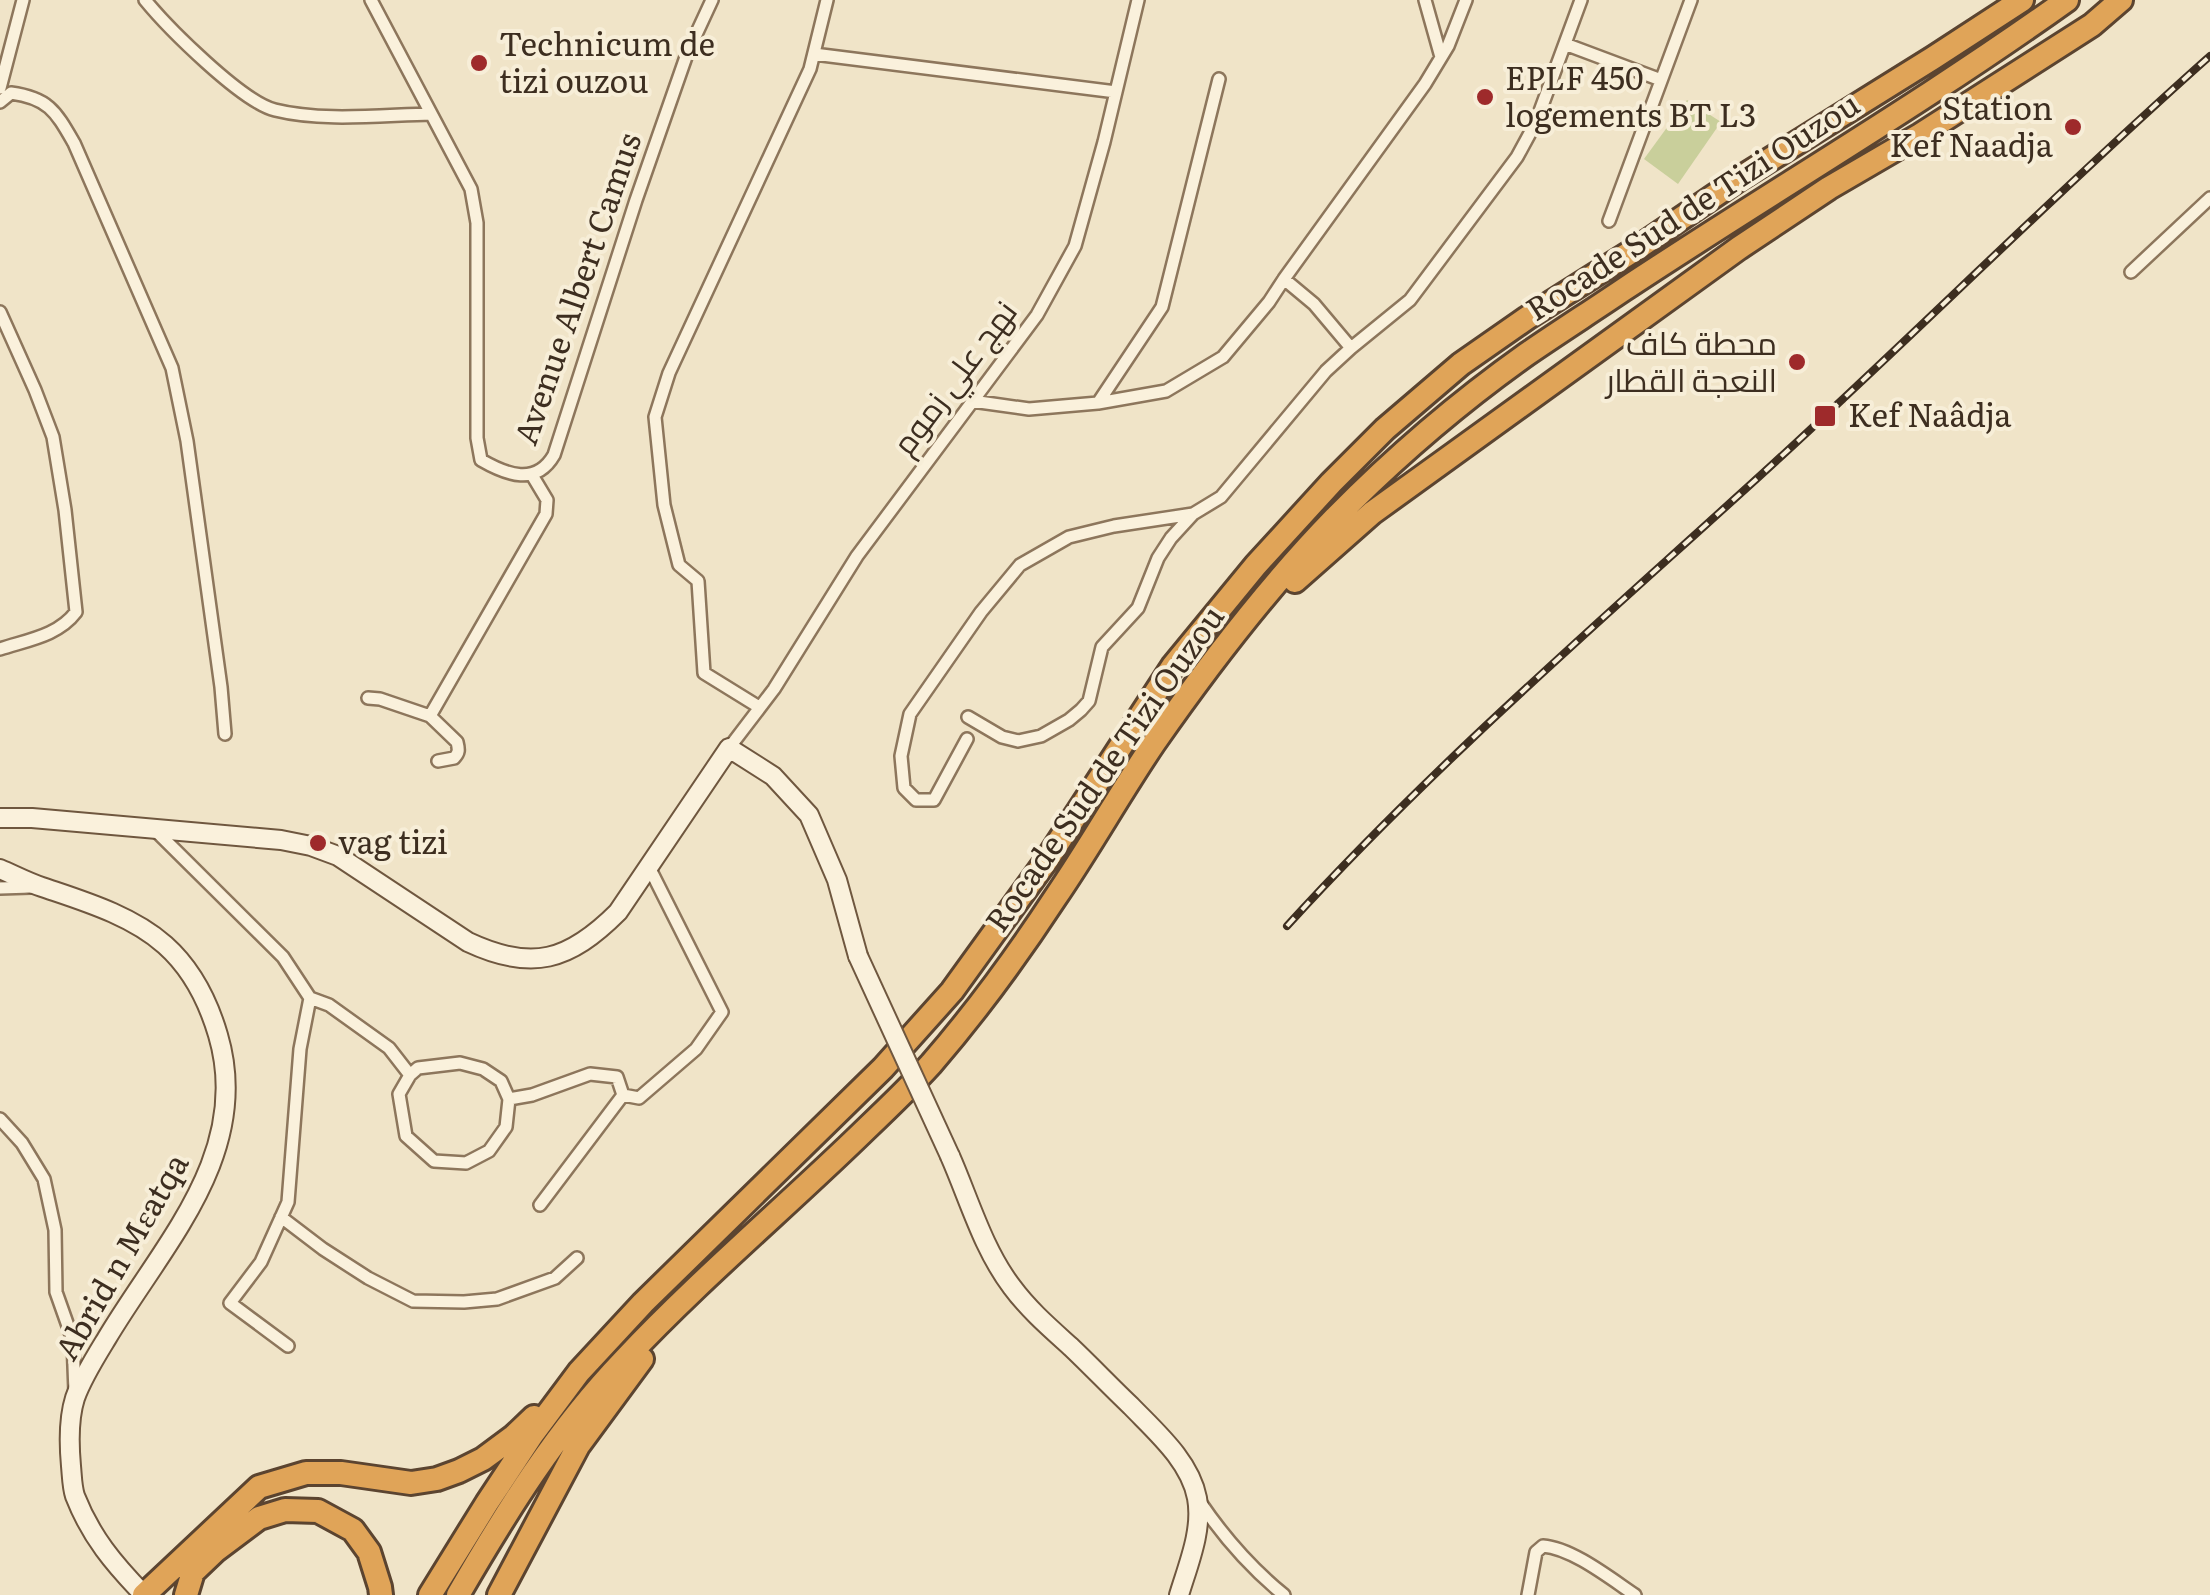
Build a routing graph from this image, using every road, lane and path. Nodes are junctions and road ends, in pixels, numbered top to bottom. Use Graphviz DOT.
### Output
graph roads {
  1 [pos="23,0"];
  2 [pos="146,0"];
  3 [pos="371,0"];
  4 [pos="712,0"];
  5 [pos="827,0"];
  6 [pos="1138,0"];
  7 [pos="1425,0"];
  8 [pos="1466,0"];
  9 [pos="1581,0"];
  10 [pos="1691,0"];
  11 [pos="2022,0"];
  12 [pos="2067,0"];
  13 [pos="2121,0"];
  14 [pos="1566,44"];
  15 [pos="814,54"];
  16 [pos="1441,58"];
  17 [pos="1220,79"];
  18 [pos="1661,80"];
  19 [pos="0,88"];
  20 [pos="1116,92"];
  21 [pos="0,102"];
  22 [pos="431,114"];
  23 [pos="2210,198"];
  24 [pos="1609,221"];
  25 [pos="2131,272"];
  26 [pos="1284,279"];
  27 [pos="0,312"];
  28 [pos="1351,348"];
  29 [pos="972,400"];
  30 [pos="1098,403"];
  31 [pos="532,475"];
  32 [pos="1192,514"];
  33 [pos="1229,642"];
  34 [pos="0,649"];
  35 [pos="368,698"];
  36 [pos="760,707"];
  37 [pos="430,716"];
  38 [pos="968,717"];
  39 [pos="224,734"];
  40 [pos="967,738"];
  41 [pos="729,748"];
  42 [pos="438,761"];
  43 [pos="0,818"];
  44 [pos="155,830"];
  45 [pos="648,867"];
  46 [pos="0,868"];
  47 [pos="39,886"];
  48 [pos="0,888"];
  49 [pos="310,998"];
  50 [pos="410,1075"];
  51 [pos="623,1094"];
  52 [pos="509,1099"];
  53 [pos="0,1119"];
  54 [pos="540,1205"];
  55 [pos="282,1217"];
  56 [pos="577,1258"];
  57 [pos="687,1296"];
  58 [pos="288,1346"];
  59 [pos="579,1372"];
  60 [pos="76,1397"];
  61 [pos="1197,1498"];
  62 [pos="190,1584"];
  63 [pos="144,1595"];
  64 [pos="173,1595"];
  65 [pos="380,1595"];
  66 [pos="430,1595"];
  67 [pos="458,1595"];
  68 [pos="500,1595"];
  69 [pos="1178,1595"];
  70 [pos="1284,1595"];
  71 [pos="1528,1595"];
  72 [pos="1636,1595"];
  1 -- 19 [label="street"];
  2 -- 22 [label="street"];
  3 -- 22 [label="street, Avenue Albert Camus"];
  4 -- 31 [label="street, Avenue Albert Camus"];
  5 -- 15 [label="street"];
  6 -- 20 [label="street, نهج علي زموم"];
  7 -- 16 [label="street"];
  8 -- 16 [label="street"];
  9 -- 14 [label="street"];
  10 -- 18 [label="street"];
  11 -- 59 [label="highway, Rocade Sud de Tizi Ouzou"];
  12 -- 33 [label="highway, Rocade Sud de Tizi Ouzou"];
  13 -- 33 [label="highway"];
  14 -- 18 [label="street"];
  14 -- 28 [label="street"];
  15 -- 20 [label="street"];
  15 -- 36 [label="street"];
  16 -- 26 [label="street"];
  17 -- 30 [label="street"];
  18 -- 24 [label="street"];
  20 -- 29 [label="street, نهج علي زموم"];
  21 -- 39 [label="street"];
  22 -- 31 [label="street, Avenue Albert Camus"];
  23 -- 25 [label="street"];
  26 -- 28 [label="street"];
  26 -- 30 [label="street"];
  27 -- 34 [label="street"];
  28 -- 32 [label="street"];
  29 -- 30 [label="street"];
  29 -- 36 [label="street, نهج علي زموم"];
  31 -- 37 [label="street"];
  32 -- 38 [label="street"];
  32 -- 40 [label="street"];
  33 -- 57 [label="highway, Rocade Sud de Tizi Ouzou"];
  35 -- 37 [label="street"];
  36 -- 41 [label="street, نهج علي زموم"];
  37 -- 42 [label="street"];
  41 -- 45 [label="main road"];
  41 -- 61 [label="main road, bridge"];
  43 -- 44 [label="main road"];
  44 -- 45 [label="main road"];
  44 -- 49 [label="street"];
  45 -- 51 [label="street"];
  46 -- 47 [label="main road, Abrid n Mɛatqa"];
  47 -- 48 [label="street"];
  47 -- 60 [label="main road, Abrid n Mɛatqa"];
  49 -- 50 [label="street"];
  49 -- 55 [label="street"];
  50 -- 52 [label="street"];
  50 -- 52 [label="street"];
  51 -- 52 [label="street"];
  51 -- 54 [label="street"];
  53 -- 60 [label="street"];
  55 -- 56 [label="street"];
  55 -- 58 [label="street"];
  57 -- 67 [label="highway, Rocade Sud de Tizi Ouzou"];
  57 -- 68 [label="highway"];
  59 -- 63 [label="highway"];
  59 -- 66 [label="highway"];
  60 -- 63 [label="main road, Abrid n Mɛatqa"];
  61 -- 69 [label="main road"];
  61 -- 70 [label="street"];
  62 -- 64 [label="highway"];
  62 -- 65 [label="highway"];
  71 -- 72 [label="street"];
}
